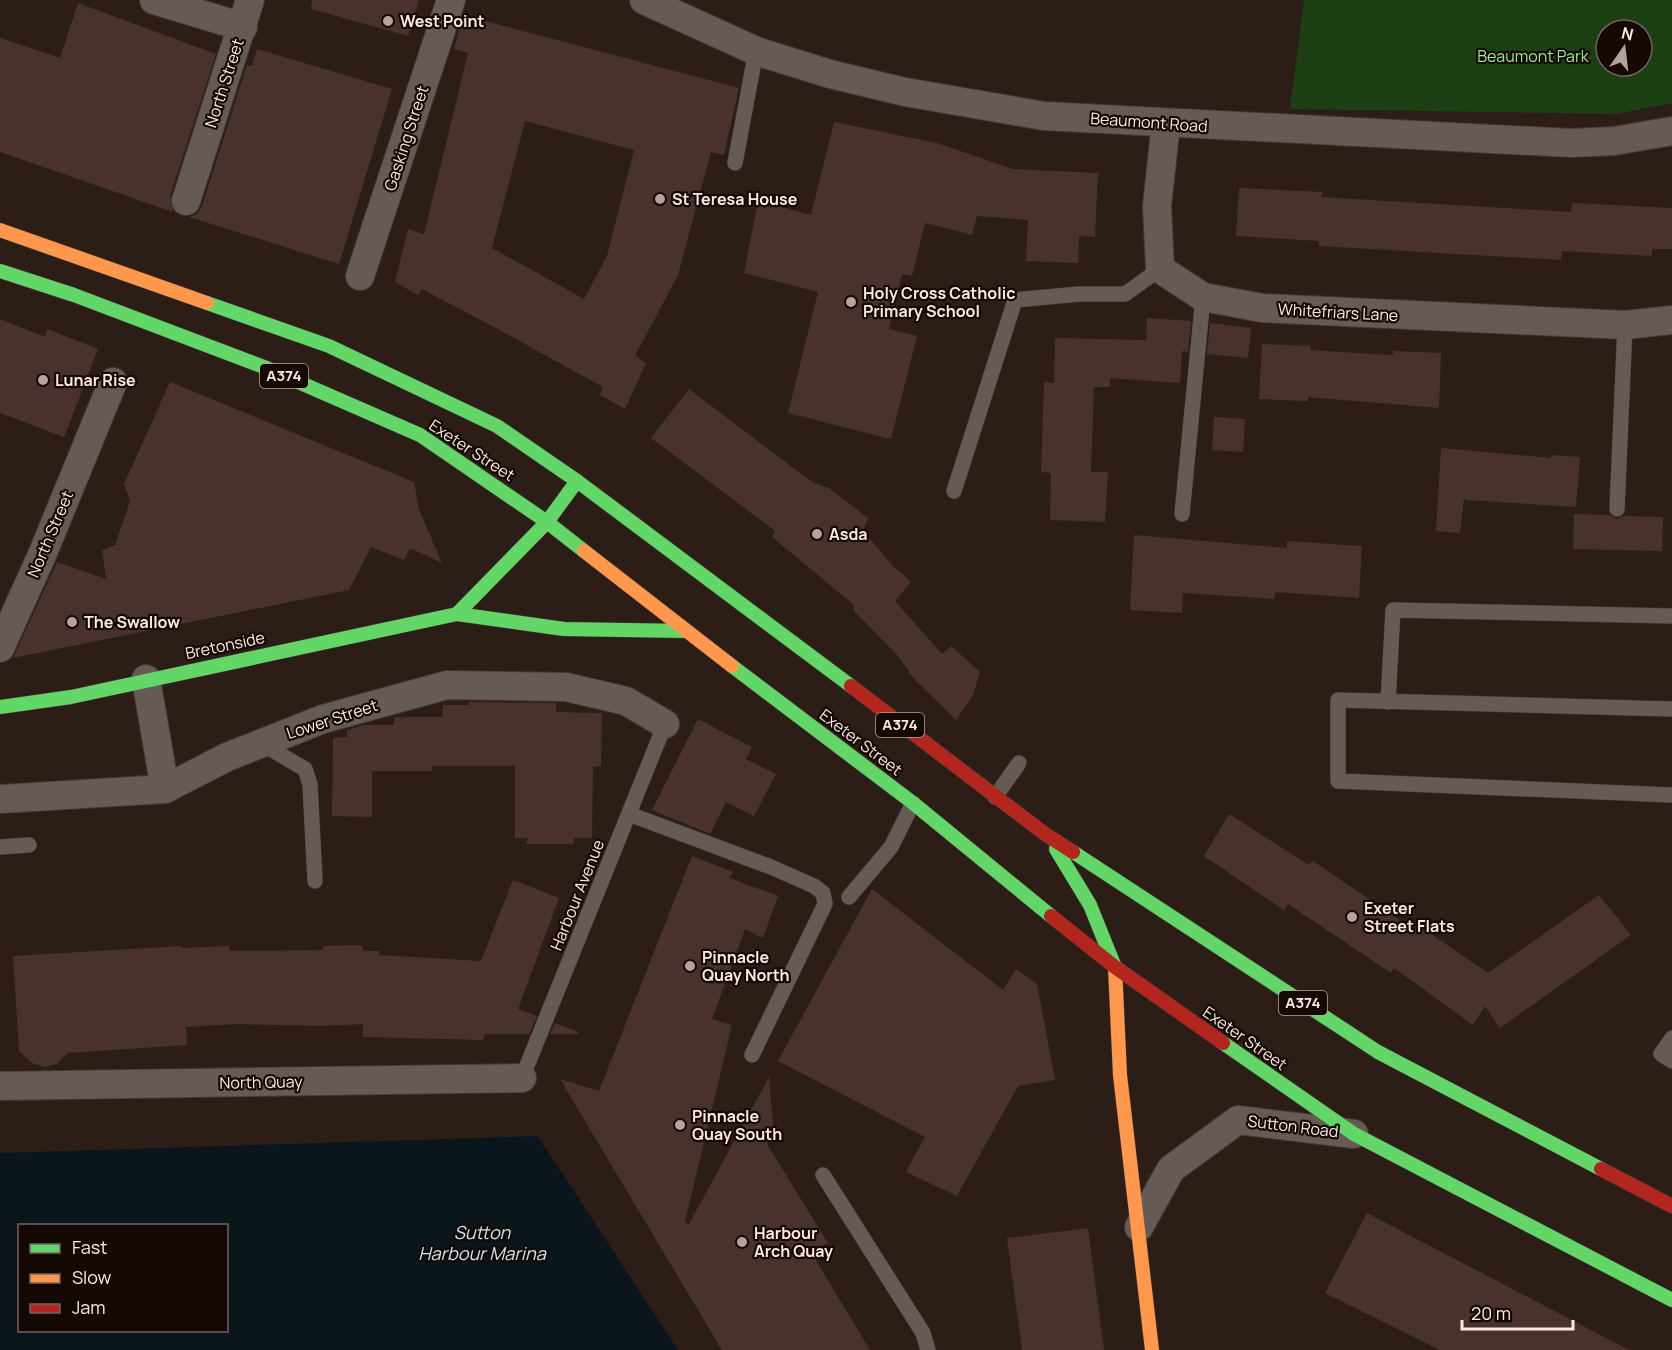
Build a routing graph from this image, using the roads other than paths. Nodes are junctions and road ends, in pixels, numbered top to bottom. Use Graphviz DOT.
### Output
graph roads {
  1 [pos="154,0"];
  2 [pos="452,0"];
  3 [pos="644,0"];
  4 [pos="247,13"];
  5 [pos="756,51"];
  6 [pos="1166,123"];
  7 [pos="1672,131"];
  8 [pos="735,164"];
  9 [pos="186,201"];
  10 [pos="0,230"];
  11 [pos="1160,269"];
  12 [pos="0,271"];
  13 [pos="360,276"];
  14 [pos="1203,297"];
  15 [pos="1672,320"];
  16 [pos="1625,325"];
  17 [pos="117,383"];
  18 [pos="577,481"];
  19 [pos="954,491"];
  20 [pos="1617,510"];
  21 [pos="1182,514"];
  22 [pos="547,522"];
  23 [pos="457,614"];
  24 [pos="1672,616"];
  25 [pos="685,631"];
  26 [pos="0,648"];
  27 [pos="146,679"];
  28 [pos="1388,702"];
  29 [pos="0,707"];
  30 [pos="1672,709"];
  31 [pos="665,724"];
  32 [pos="262,744"];
  33 [pos="1019,763"];
  34 [pos="165,789"];
  35 [pos="1672,790"];
  36 [pos="1672,795"];
  37 [pos="995,796"];
  38 [pos="0,799"];
  39 [pos="914,803"];
  40 [pos="629,814"];
  41 [pos="1045,834"];
  42 [pos="29,845"];
  43 [pos="0,847"];
  44 [pos="315,881"];
  45 [pos="849,897"];
  46 [pos="1115,967"];
  47 [pos="1672,1038"];
  48 [pos="752,1054"];
  49 [pos="1672,1061"];
  50 [pos="522,1078"];
  51 [pos="0,1086"];
  52 [pos="1354,1134"];
  53 [pos="823,1175"];
  54 [pos="1672,1206"];
  55 [pos="1139,1227"];
  56 [pos="1672,1300"];
  57 [pos="928,1350"];
  58 [pos="1152,1350"];
  1 -- 4 [label="street"];
  2 -- 13 [label="street, Gasking Street"];
  3 -- 5 [label="street, Beaumont Road"];
  4 -- 9 [label="street, North Street"];
  5 -- 6 [label="street, Beaumont Road"];
  5 -- 8 [label="lane"];
  6 -- 7 [label="street, Beaumont Road"];
  6 -- 11 [label="street"];
  10 -- 18 [label="main road, Exeter Street / A374"];
  11 -- 14 [label="street, Whitefriars Lane"];
  11 -- 19 [label="lane"];
  12 -- 22 [label="main road, Exeter Street / A374"];
  14 -- 16 [label="street, Whitefriars Lane"];
  14 -- 21 [label="lane"];
  15 -- 16 [label="street, Whitefriars Lane"];
  16 -- 20 [label="lane"];
  17 -- 26 [label="street, North Street"];
  18 -- 22 [label="main road"];
  18 -- 37 [label="main road, Exeter Street / A374"];
  22 -- 23 [label="main road"];
  22 -- 25 [label="main road, Exeter Street / A374"];
  23 -- 25 [label="main road, Bretonside"];
  23 -- 27 [label="main road, Bretonside"];
  24 -- 28 [label="lane"];
  25 -- 39 [label="main road, Exeter Street / A374"];
  27 -- 29 [label="main road, Bretonside"];
  27 -- 34 [label="street"];
  28 -- 30 [label="lane"];
  28 -- 36 [label="lane"];
  31 -- 32 [label="street, Lower Street"];
  31 -- 40 [label="lane, Harbour Avenue"];
  32 -- 34 [label="street, Lower Street"];
  32 -- 44 [label="lane"];
  33 -- 37 [label="lane"];
  34 -- 38 [label="street, Lower Street"];
  35 -- 36 [label="lane"];
  37 -- 41 [label="main road, Exeter Street / A374"];
  39 -- 45 [label="lane"];
  39 -- 46 [label="main road, Exeter Street / A374"];
  40 -- 48 [label="lane"];
  40 -- 50 [label="lane, Harbour Avenue"];
  41 -- 46 [label="main road"];
  41 -- 54 [label="main road, Exeter Street / A374"];
  42 -- 43 [label="lane"];
  46 -- 52 [label="main road, Exeter Street / A374"];
  46 -- 55 [label="main road"];
  47 -- 49 [label="lane"];
  50 -- 51 [label="street, North Quay"];
  52 -- 55 [label="street, Sutton Road"];
  52 -- 56 [label="main road, Exeter Street / A374"];
  53 -- 57 [label="lane"];
  55 -- 58 [label="main road"];
}
